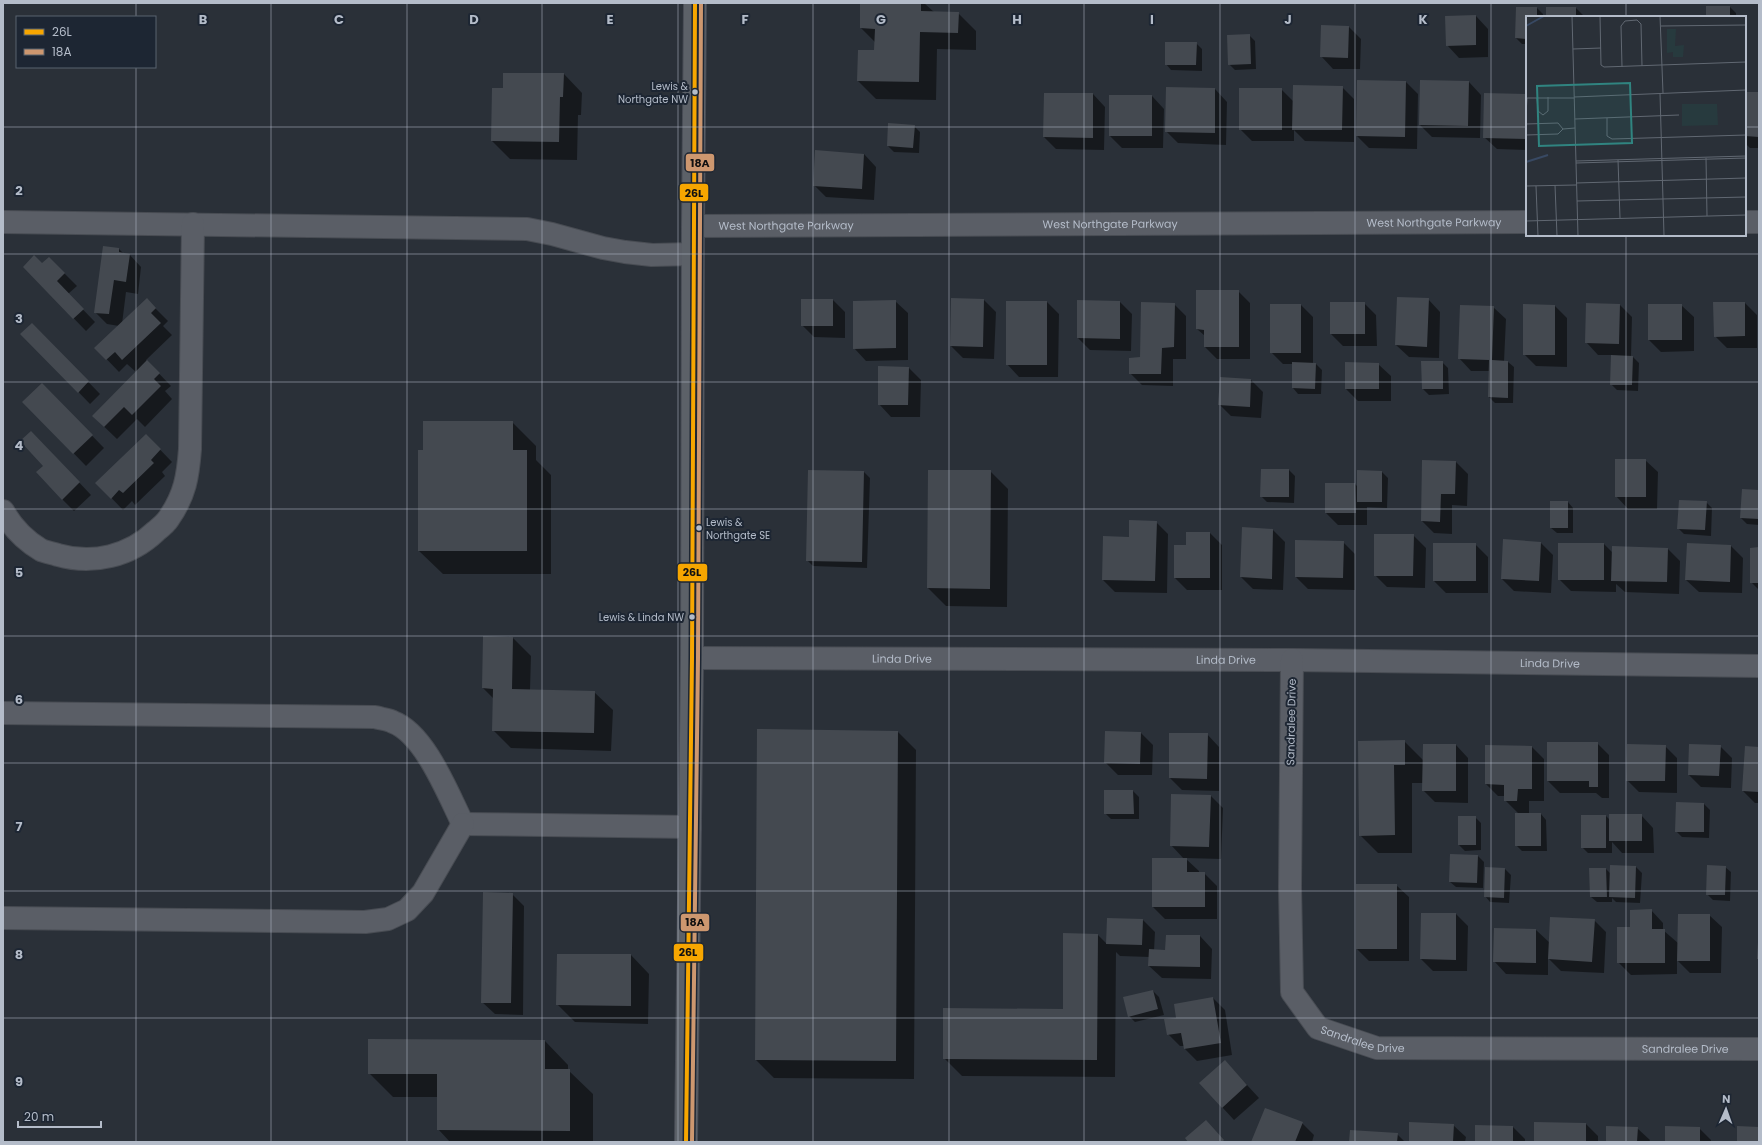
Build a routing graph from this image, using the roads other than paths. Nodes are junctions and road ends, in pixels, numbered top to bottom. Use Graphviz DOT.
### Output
graph roads {
  1 [pos="695,3"];
  2 [pos="3,222"];
  3 [pos="1526,222"];
  4 [pos="1746,222"];
  5 [pos="1759,222"];
  6 [pos="193,224"];
  7 [pos="693,226"];
  8 [pos="693,254"];
  9 [pos="3,511"];
  10 [pos="692,658"];
  11 [pos="1292,660"];
  12 [pos="1759,666"];
  13 [pos="3,713"];
  14 [pos="463,824"];
  15 [pos="690,827"];
  16 [pos="3,918"];
  17 [pos="1759,1049"];
  18 [pos="686,1142"];
  1 -- 7 [label="main road"];
  2 -- 6 [label="street"];
  3 -- 7 [label="street, West Northgate Parkway"];
  4 -- 5 [label="street"];
  6 -- 8 [label="street"];
  6 -- 9 [label="street"];
  7 -- 8 [label="main road"];
  8 -- 10 [label="main road"];
  10 -- 11 [label="street, Linda Drive"];
  10 -- 15 [label="main road"];
  11 -- 12 [label="street, Linda Drive"];
  11 -- 17 [label="street, Sandralee Drive"];
  13 -- 14 [label="street"];
  14 -- 15 [label="street"];
  14 -- 16 [label="street"];
  15 -- 18 [label="main road"];
}
